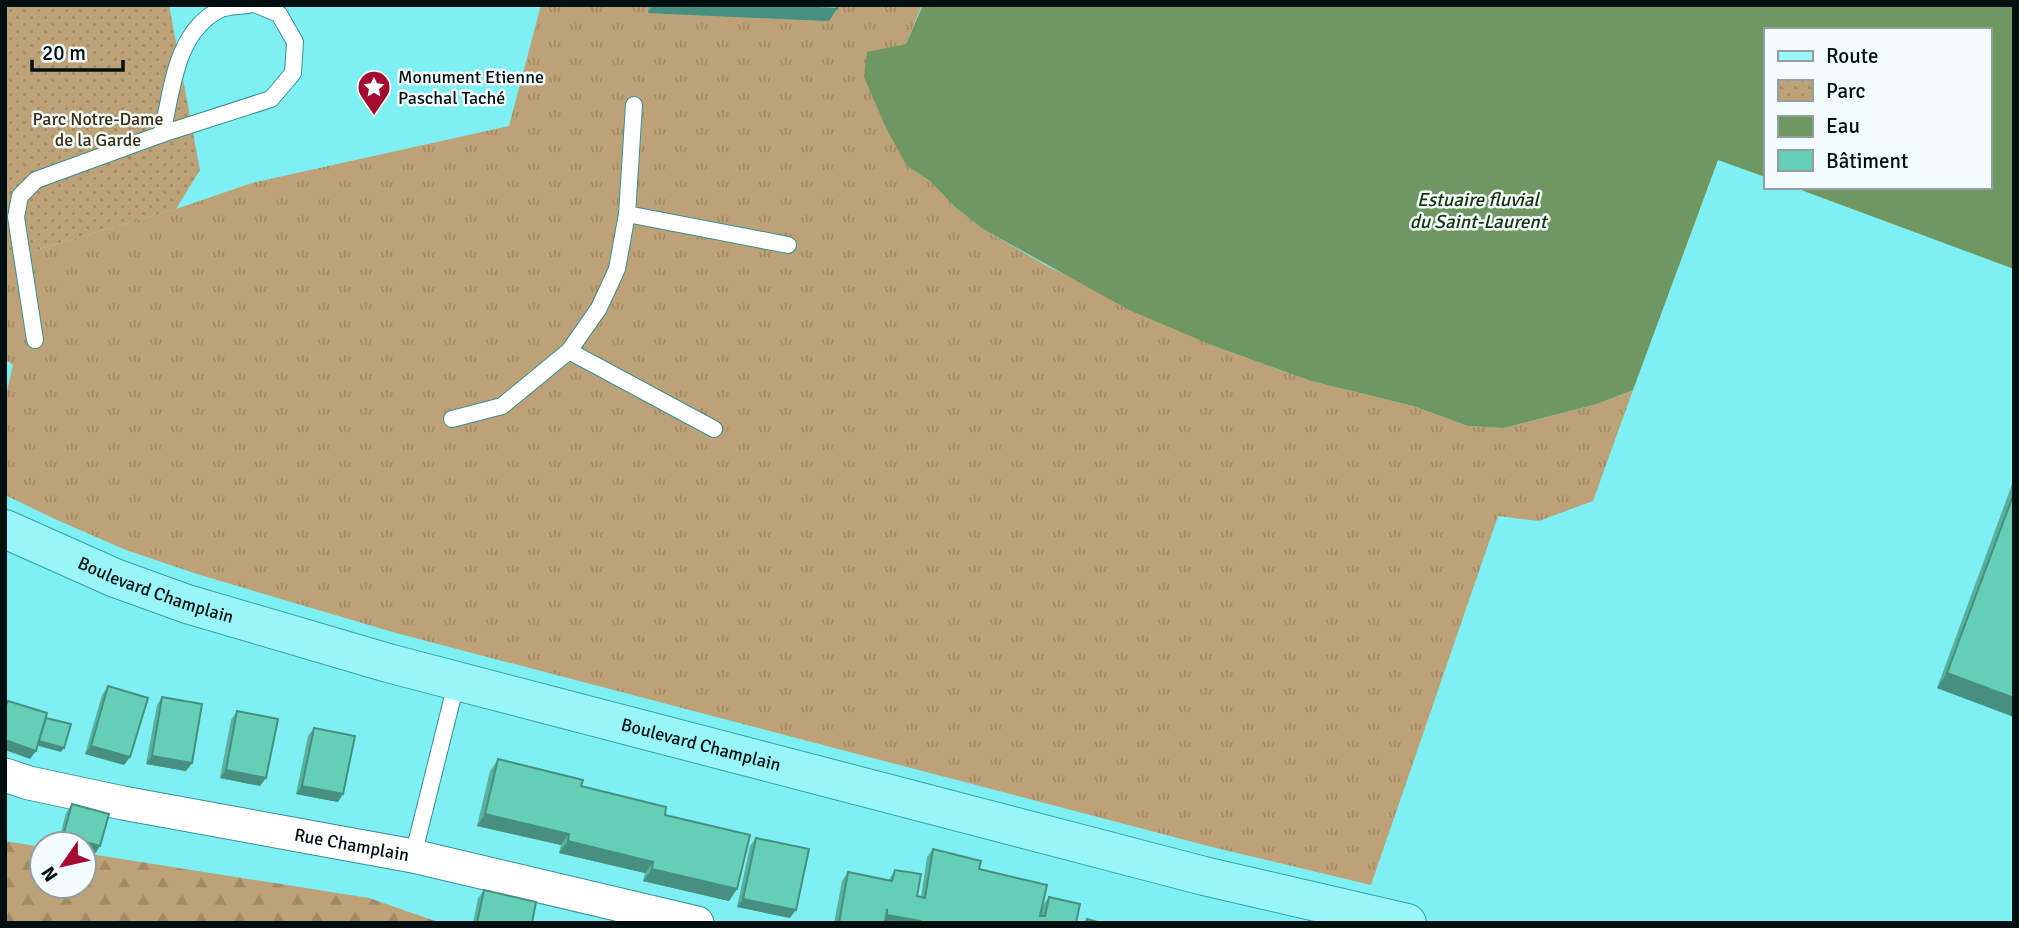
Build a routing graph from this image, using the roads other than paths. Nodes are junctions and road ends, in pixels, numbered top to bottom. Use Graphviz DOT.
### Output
graph roads {
  1 [pos="248,5"];
  2 [pos="257,5"];
  3 [pos="635,105"];
  4 [pos="162,134"];
  5 [pos="627,214"];
  6 [pos="788,245"];
  7 [pos="35,340"];
  8 [pos="569,351"];
  9 [pos="452,419"];
  10 [pos="714,429"];
  11 [pos="5,529"];
  12 [pos="457,680"];
  13 [pos="5,775"];
  14 [pos="413,856"];
  15 [pos="697,923"];
  16 [pos="1407,923"];
  1 -- 4 [label="lane"];
  2 -- 4 [label="lane"];
  3 -- 5 [label="lane"];
  4 -- 7 [label="lane"];
  5 -- 6 [label="lane"];
  5 -- 8 [label="lane"];
  8 -- 9 [label="lane"];
  8 -- 10 [label="lane"];
  11 -- 12 [label="main road, Boulevard Champlain"];
  12 -- 14 [label="lane"];
  12 -- 16 [label="main road, Boulevard Champlain"];
  13 -- 14 [label="street, Rue Champlain"];
  14 -- 15 [label="street, Rue Champlain"];
}
